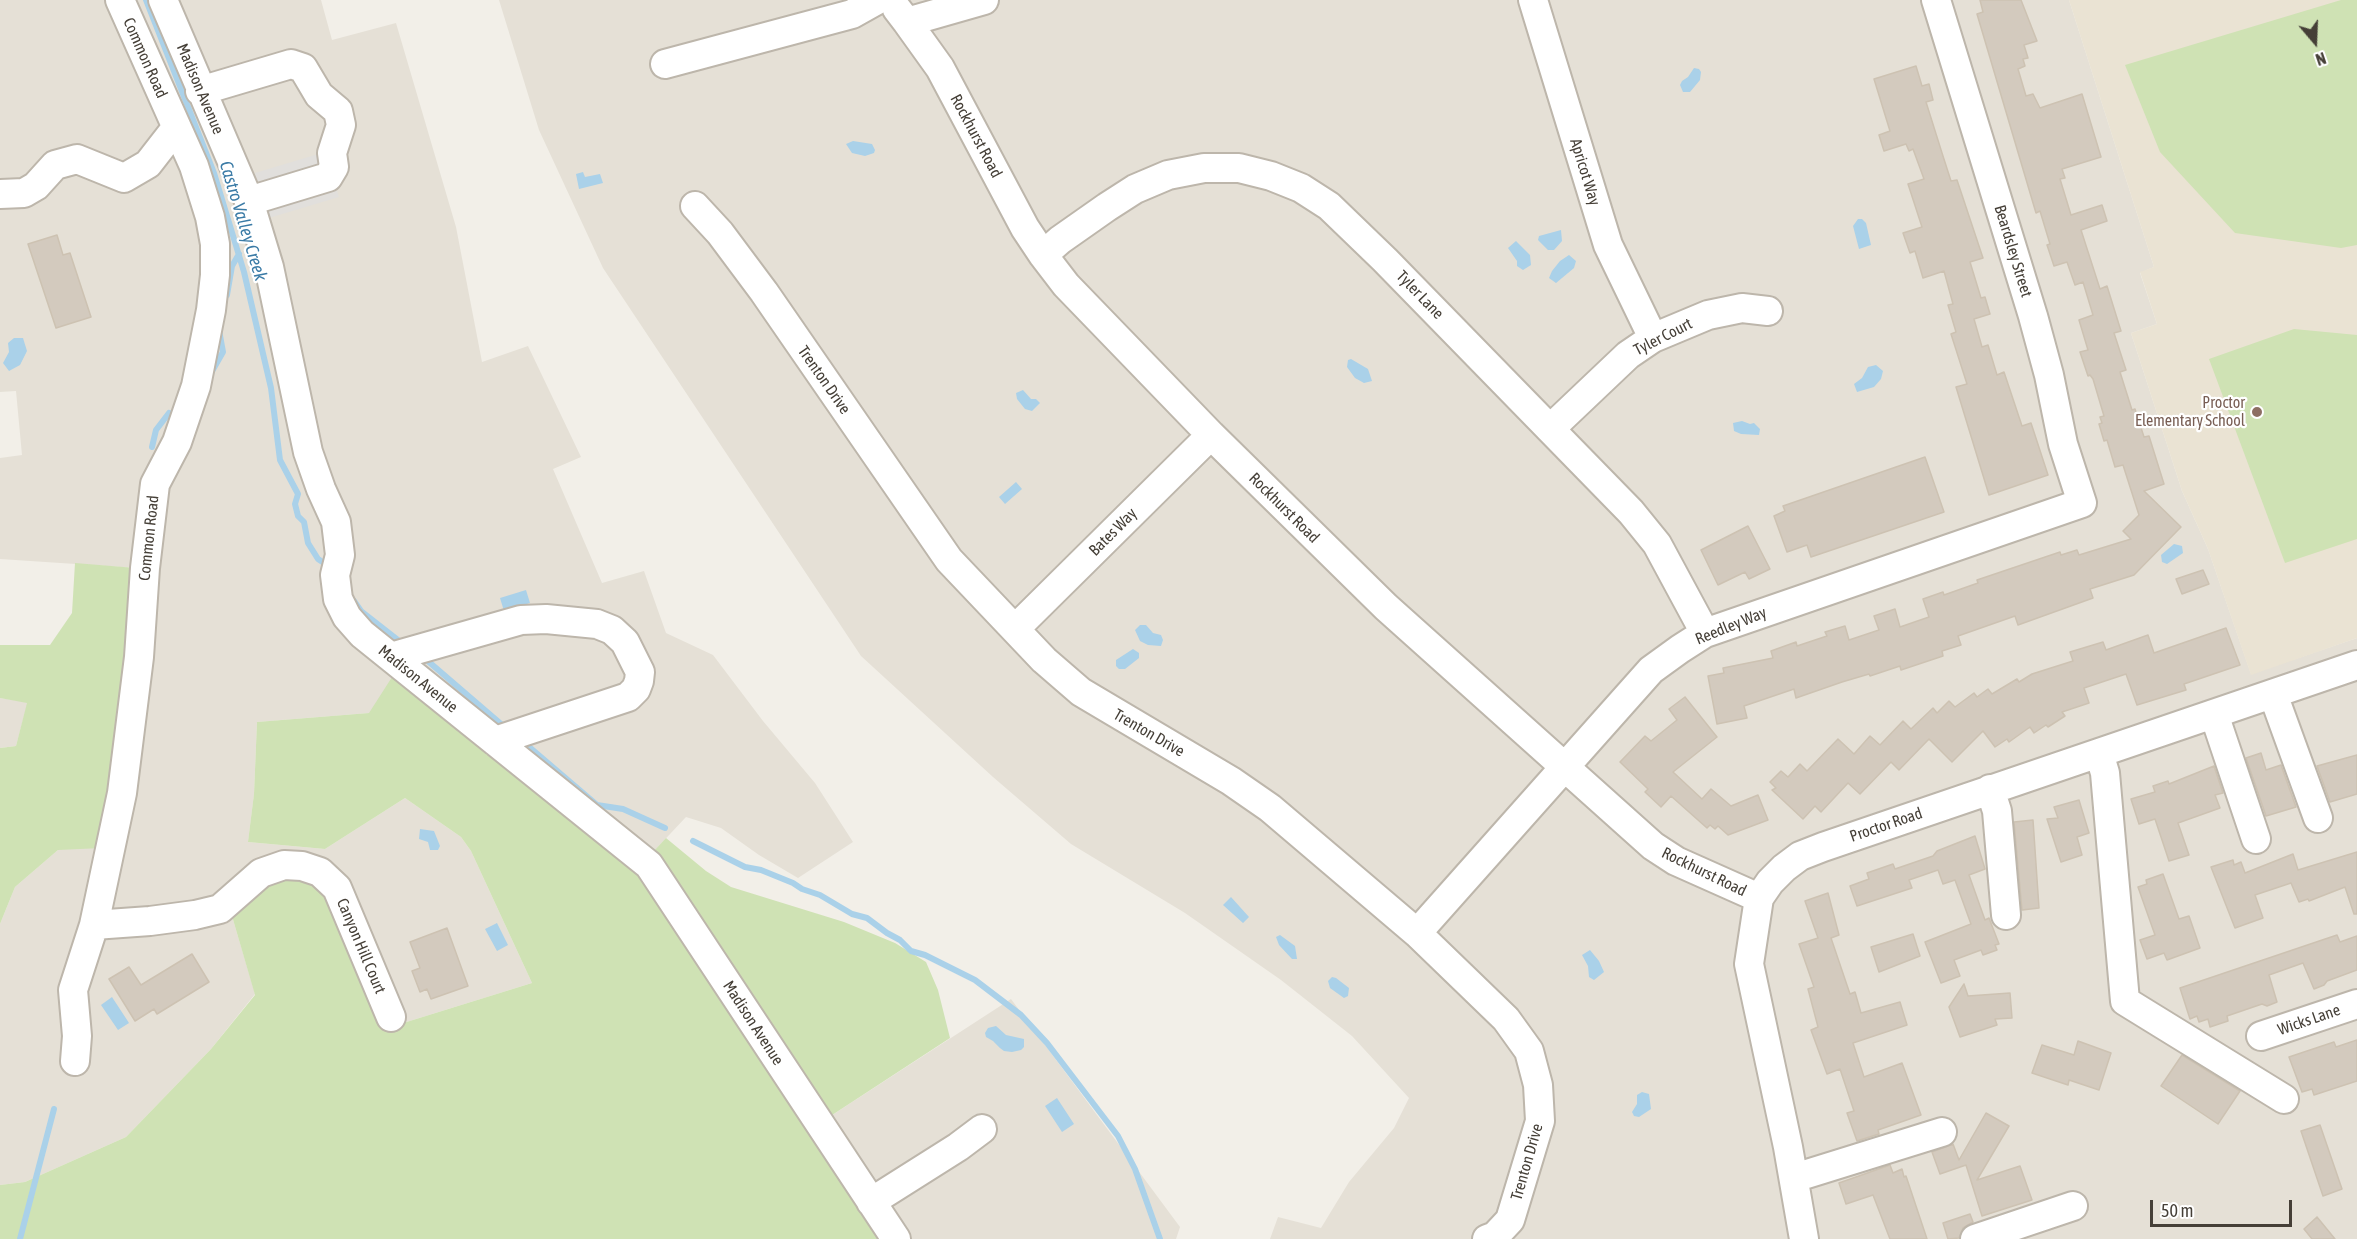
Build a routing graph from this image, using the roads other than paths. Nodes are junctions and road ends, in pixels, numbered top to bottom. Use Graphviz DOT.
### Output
graph roads {
  1 [pos="120,0"];
  2 [pos="163,0"];
  3 [pos="877,0"];
  4 [pos="889,0"];
  5 [pos="984,0"];
  6 [pos="1533,0"];
  7 [pos="1936,0"];
  8 [pos="908,22"];
  9 [pos="665,64"];
  10 [pos="200,91"];
  11 [pos="176,128"];
  12 [pos="0,194"];
  13 [pos="249,201"];
  14 [pos="695,206"];
  15 [pos="1043,255"];
  16 [pos="1768,311"];
  17 [pos="1653,338"];
  18 [pos="1550,429"];
  19 [pos="1211,435"];
  20 [pos="2082,503"];
  21 [pos="1015,629"];
  22 [pos="1705,633"];
  23 [pos="391,657"];
  24 [pos="2357,665"];
  25 [pos="2273,694"];
  26 [pos="2214,714"];
  27 [pos="495,741"];
  28 [pos="2099,753"];
  29 [pos="1565,766"];
  30 [pos="1990,789"];
  31 [pos="2318,818"];
  32 [pos="2256,839"];
  33 [pos="1759,898"];
  34 [pos="2006,915"];
  35 [pos="93,925"];
  36 [pos="1417,933"];
  37 [pos="2357,1004"];
  38 [pos="391,1017"];
  39 [pos="2262,1036"];
  40 [pos="75,1061"];
  41 [pos="2284,1099"];
  42 [pos="982,1130"];
  43 [pos="1942,1132"];
  44 [pos="1794,1178"];
  45 [pos="871,1202"];
  46 [pos="2073,1206"];
  47 [pos="896,1239"];
  48 [pos="1487,1239"];
  49 [pos="1804,1239"];
  50 [pos="1975,1239"];
  1 -- 11 [label="street, Common Road"];
  2 -- 10 [label="street, Madison Avenue"];
  3 -- 9 [label="street"];
  4 -- 8 [label="street, Rockhurst Road"];
  5 -- 8 [label="street"];
  6 -- 17 [label="street, Apricot Way"];
  7 -- 20 [label="street, Beardsley Street"];
  8 -- 15 [label="street, Rockhurst Road"];
  10 -- 13 [label="street, Madison Avenue"];
  10 -- 13 [label="street"];
  11 -- 12 [label="street"];
  11 -- 35 [label="street, Common Road"];
  13 -- 23 [label="street, Madison Avenue"];
  14 -- 21 [label="street, Trenton Drive"];
  15 -- 18 [label="street, Tyler Lane"];
  15 -- 19 [label="street, Rockhurst Road"];
  16 -- 17 [label="street, Tyler Court"];
  17 -- 18 [label="street, Tyler Court"];
  18 -- 22 [label="street, Tyler Lane"];
  19 -- 21 [label="street, Bates Way"];
  19 -- 29 [label="street, Rockhurst Road"];
  20 -- 22 [label="street, Reedley Way"];
  21 -- 36 [label="street, Trenton Drive"];
  22 -- 29 [label="street, Reedley Way"];
  23 -- 27 [label="street, Madison Avenue"];
  23 -- 27 [label="street"];
  24 -- 25 [label="street, Proctor Road"];
  25 -- 26 [label="street, Proctor Road"];
  25 -- 31 [label="street"];
  26 -- 28 [label="street, Proctor Road"];
  26 -- 32 [label="street"];
  27 -- 45 [label="street, Madison Avenue"];
  28 -- 30 [label="street, Proctor Road"];
  28 -- 41 [label="street"];
  29 -- 33 [label="street, Rockhurst Road"];
  29 -- 36 [label="street, Reedley Way"];
  30 -- 33 [label="street, Proctor Road"];
  30 -- 34 [label="street"];
  33 -- 44 [label="street, Proctor Road"];
  35 -- 38 [label="street, Canyon Hill Court"];
  35 -- 40 [label="street, Common Road"];
  36 -- 48 [label="street, Trenton Drive"];
  37 -- 39 [label="street, Wicks Lane"];
  42 -- 45 [label="street"];
  43 -- 44 [label="street"];
  44 -- 49 [label="street, Proctor Road"];
  45 -- 47 [label="street, Madison Avenue"];
  46 -- 50 [label="street"];
}
